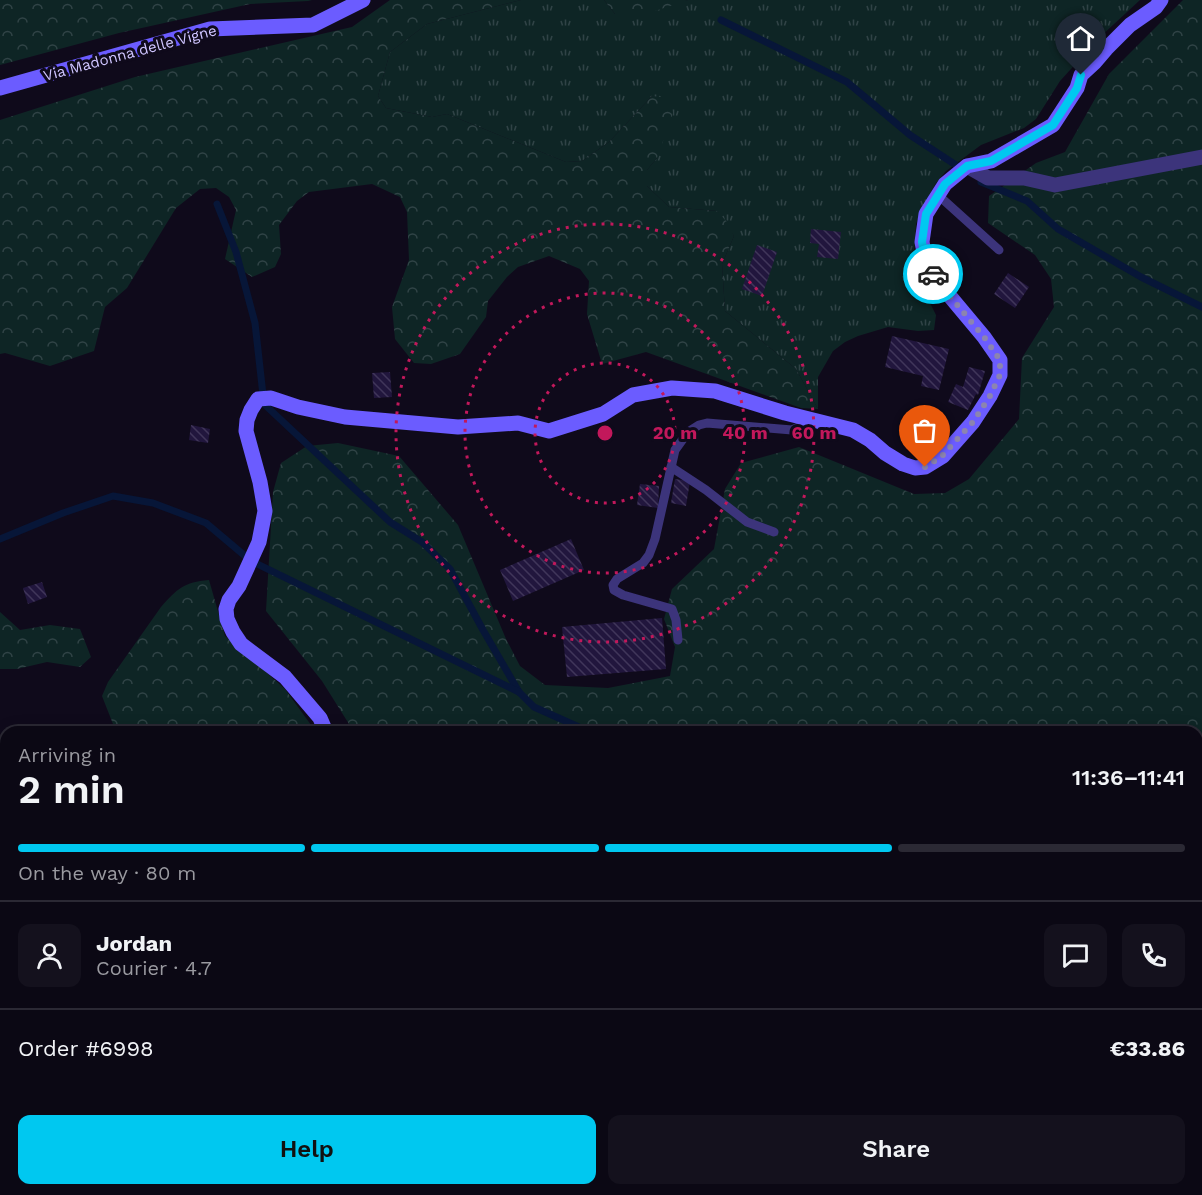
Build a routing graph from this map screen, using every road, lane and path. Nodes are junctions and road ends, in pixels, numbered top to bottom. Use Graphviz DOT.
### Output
graph roads {
  1 [pos="363,0"];
  2 [pos="1161,0"];
  3 [pos="0,88"];
  4 [pos="1202,157"];
  5 [pos="967,166"];
  6 [pos="938,195"];
  7 [pos="999,250"];
  8 [pos="813,421"];
  9 [pos="671,467"];
  10 [pos="774,532"];
  11 [pos="678,640"];
  12 [pos="323,726"];
  1 -- 3 [label="street, Via Madonna delle Vigne"];
  2 -- 5 [label="street"];
  4 -- 5 [label="street"];
  5 -- 6 [label="street"];
  6 -- 7 [label="lane"];
  6 -- 8 [label="street"];
  8 -- 9 [label="lane"];
  8 -- 12 [label="street"];
  9 -- 10 [label="lane"];
  9 -- 11 [label="lane"];
}
